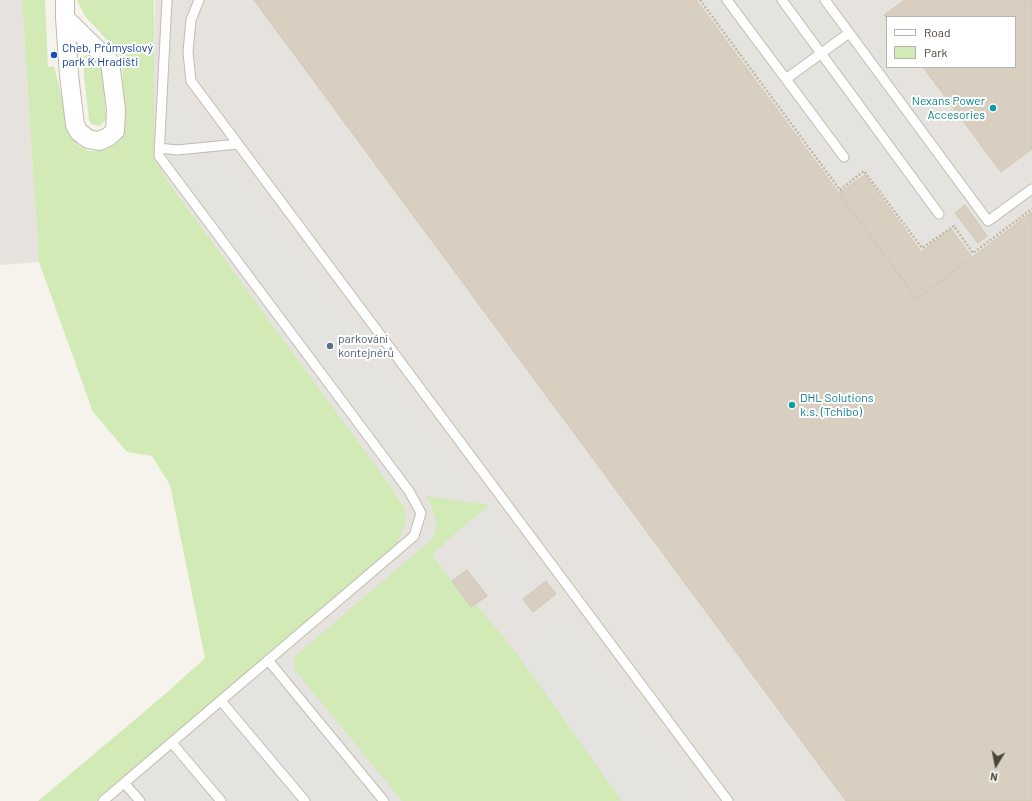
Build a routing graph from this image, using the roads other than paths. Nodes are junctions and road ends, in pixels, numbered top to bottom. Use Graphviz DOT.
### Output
graph roads {
  1 [pos="65,0"];
  2 [pos="167,0"];
  3 [pos="198,0"];
  4 [pos="727,0"];
  5 [pos="782,0"];
  6 [pos="825,0"];
  7 [pos="65,18"];
  8 [pos="849,33"];
  9 [pos="822,52"];
  10 [pos="786,79"];
  11 [pos="238,144"];
  12 [pos="160,148"];
  13 [pos="844,158"];
  14 [pos="1032,189"];
  15 [pos="939,214"];
  16 [pos="268,660"];
  17 [pos="221,701"];
  18 [pos="172,743"];
  19 [pos="124,783"];
  20 [pos="103,801"];
  21 [pos="140,801"];
  22 [pos="221,801"];
  23 [pos="305,801"];
  24 [pos="384,801"];
  25 [pos="728,801"];
  1 -- 7 [label="street"];
  2 -- 12 [label="lane"];
  3 -- 11 [label="lane"];
  4 -- 10 [label="lane"];
  5 -- 9 [label="lane"];
  6 -- 8 [label="lane"];
  7 -- 7 [label="street"];
  8 -- 9 [label="lane"];
  8 -- 14 [label="lane"];
  9 -- 10 [label="lane"];
  9 -- 15 [label="lane"];
  10 -- 13 [label="lane"];
  11 -- 12 [label="lane"];
  11 -- 25 [label="lane"];
  12 -- 16 [label="lane"];
  16 -- 17 [label="lane"];
  16 -- 24 [label="lane"];
  17 -- 18 [label="lane"];
  17 -- 23 [label="lane"];
  18 -- 19 [label="lane"];
  18 -- 22 [label="lane"];
  19 -- 20 [label="lane"];
  19 -- 21 [label="lane"];
}
